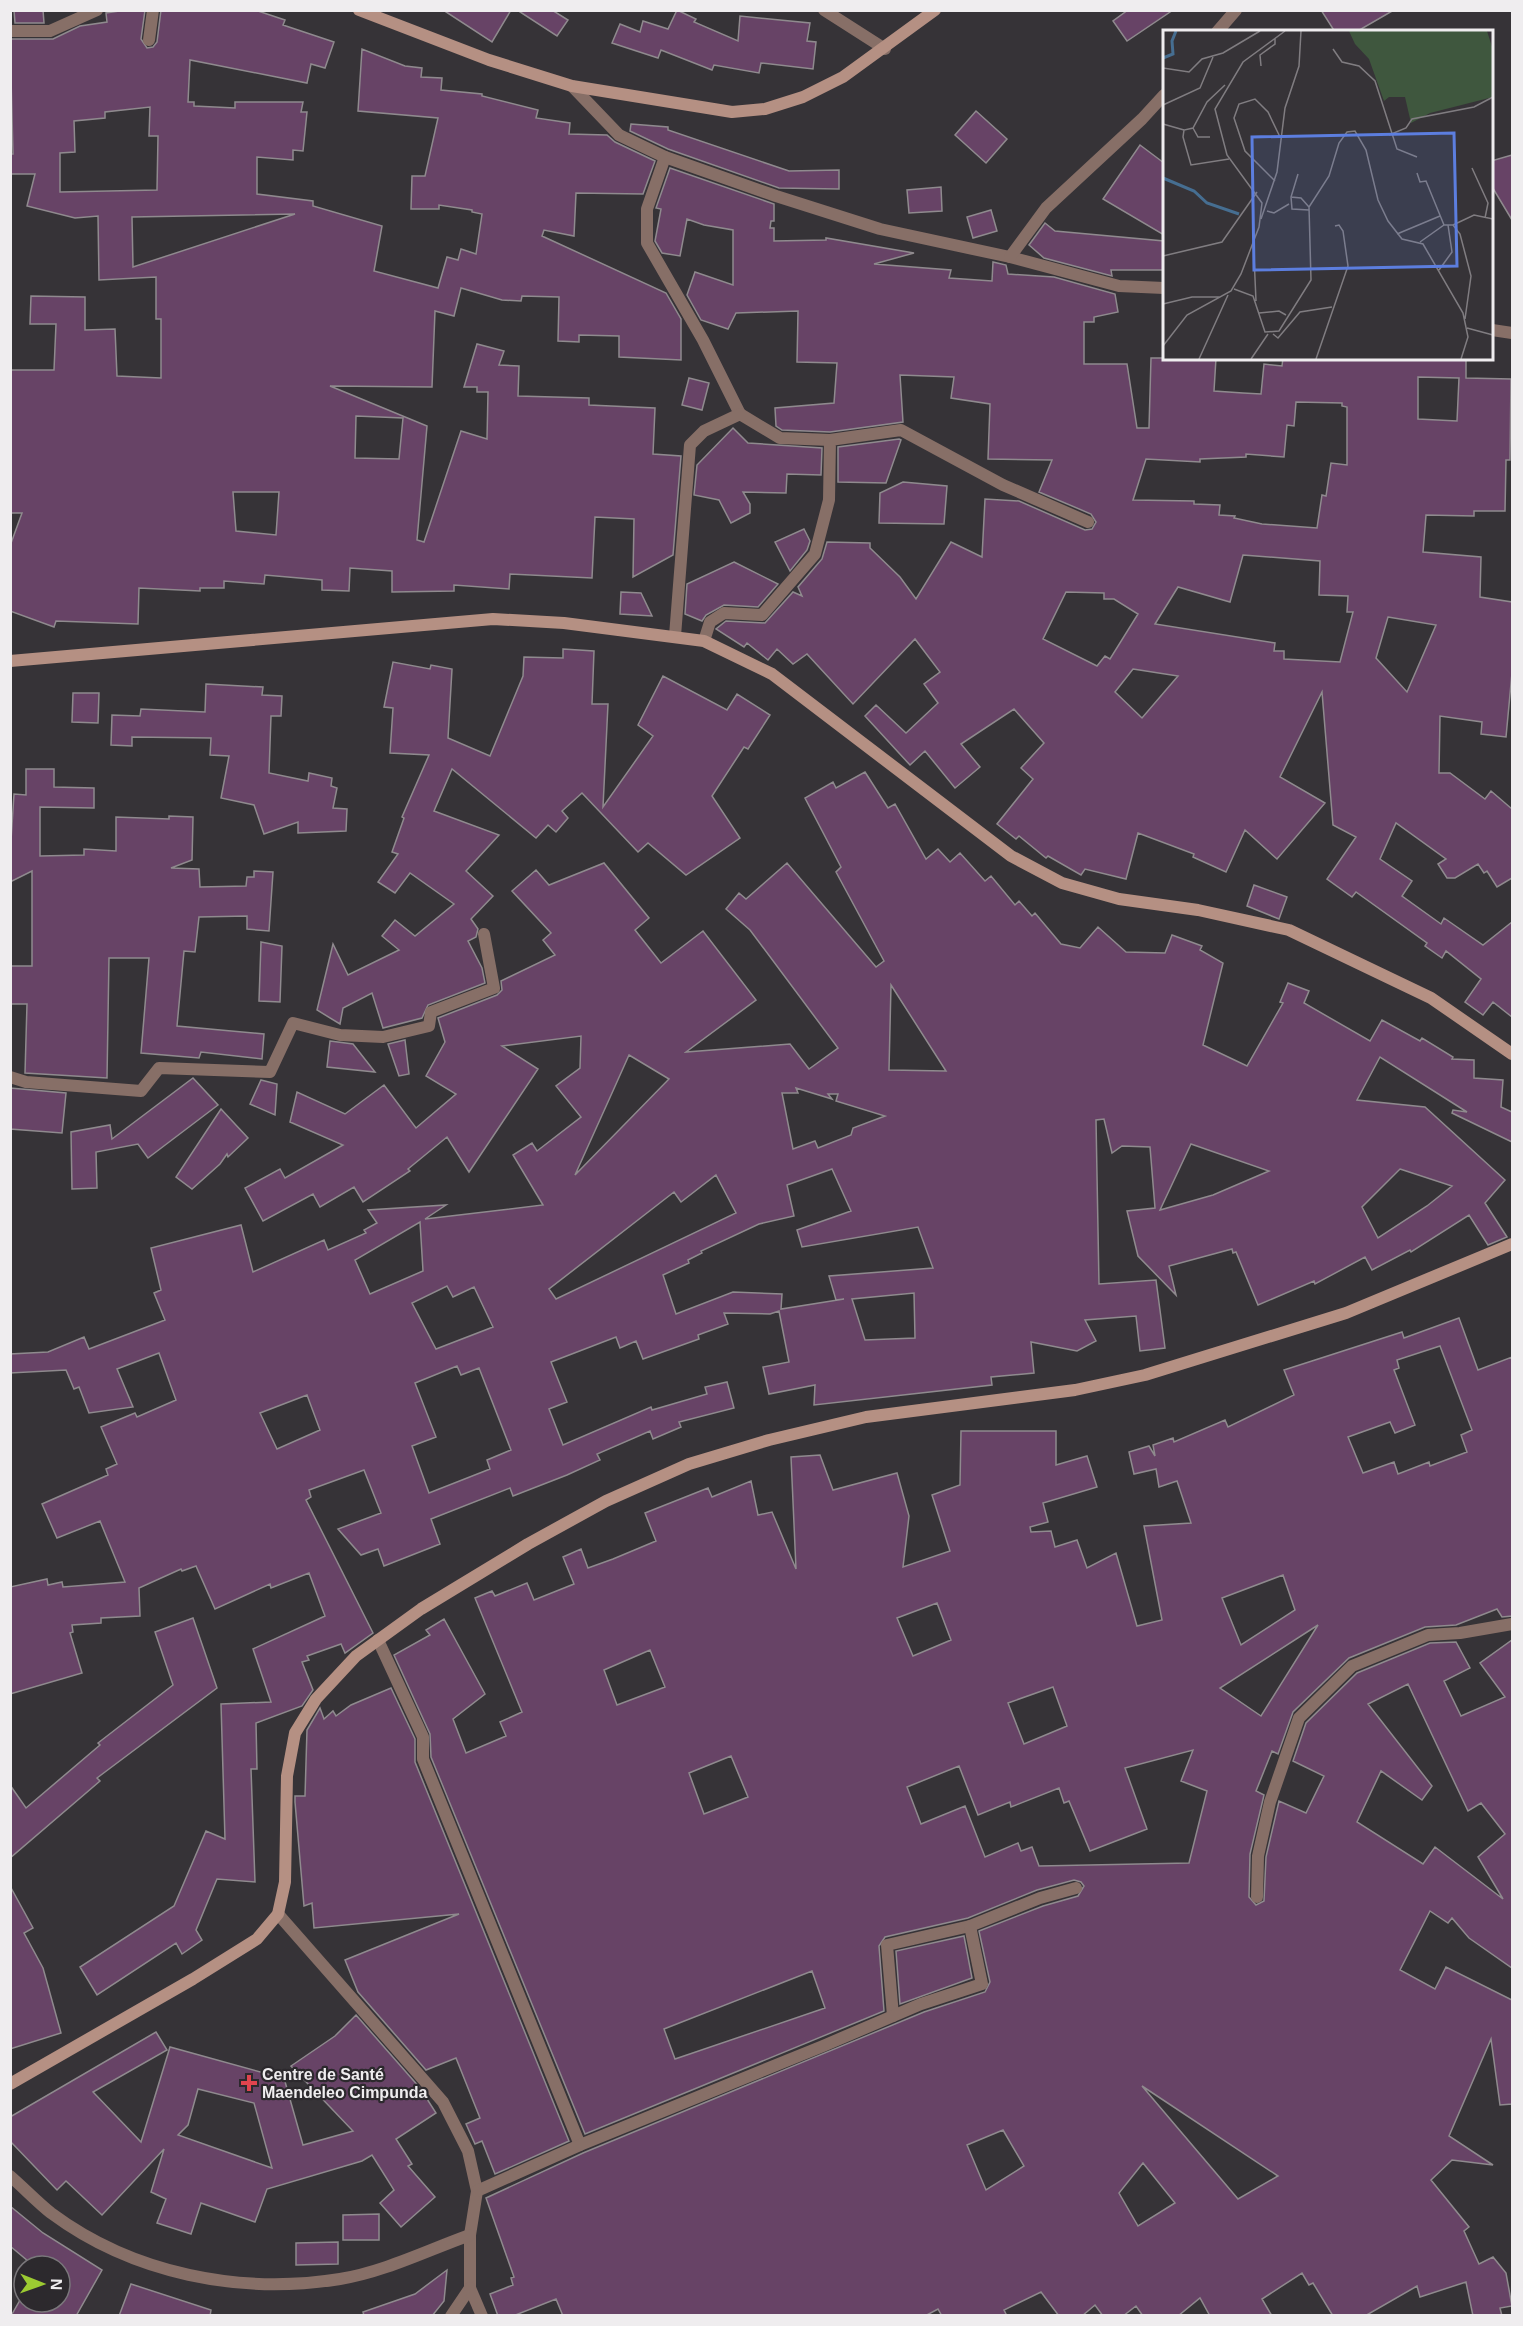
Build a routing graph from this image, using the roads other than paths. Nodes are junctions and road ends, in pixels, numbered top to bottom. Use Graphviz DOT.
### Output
graph roads {
  1 [pos="97,10"];
  2 [pos="153,10"];
  3 [pos="359,10"];
  4 [pos="824,10"];
  5 [pos="935,10"];
  6 [pos="1236,10"];
  7 [pos="1219,30"];
  8 [pos="10,31"];
  9 [pos="149,40"];
  10 [pos="885,49"];
  11 [pos="572,86"];
  12 [pos="1163,96"];
  13 [pos="665,157"];
  14 [pos="1010,257"];
  15 [pos="1163,288"];
  16 [pos="1493,330"];
  17 [pos="1510,331"];
  18 [pos="740,414"];
  19 [pos="830,440"];
  20 [pos="1088,522"];
  21 [pos="675,636"];
  22 [pos="704,641"];
  23 [pos="10,661"];
  24 [pos="484,934"];
  25 [pos="1512,1054"];
  26 [pos="10,1077"];
  27 [pos="1512,1244"];
  28 [pos="1512,1624"];
  29 [pos="378,1640"];
  30 [pos="1076,1888"];
  31 [pos="1257,1897"];
  32 [pos="278,1914"];
  33 [pos="970,1926"];
  34 [pos="893,2016"];
  35 [pos="10,2084"];
  36 [pos="580,2145"];
  37 [pos="10,2176"];
  38 [pos="477,2191"];
  39 [pos="470,2235"];
  40 [pos="470,2288"];
  41 [pos="451,2316"];
  42 [pos="482,2316"];
  1 -- 8 [label="street"];
  2 -- 9 [label="street"];
  3 -- 11 [label="street"];
  4 -- 10 [label="street"];
  5 -- 10 [label="street"];
  6 -- 7 [label="street"];
  10 -- 11 [label="street"];
  11 -- 13 [label="street"];
  12 -- 14 [label="street"];
  13 -- 14 [label="street"];
  13 -- 18 [label="street"];
  14 -- 15 [label="street"];
  16 -- 17 [label="street"];
  18 -- 19 [label="street"];
  18 -- 21 [label="street"];
  19 -- 20 [label="street"];
  19 -- 22 [label="street"];
  21 -- 22 [label="street"];
  21 -- 23 [label="street"];
  22 -- 25 [label="street"];
  24 -- 26 [label="street"];
  27 -- 29 [label="street"];
  28 -- 31 [label="street"];
  29 -- 32 [label="street"];
  29 -- 36 [label="street"];
  30 -- 33 [label="street"];
  32 -- 35 [label="street"];
  32 -- 38 [label="street"];
  33 -- 34 [label="street"];
  33 -- 34 [label="street"];
  34 -- 36 [label="street"];
  36 -- 38 [label="street"];
  37 -- 39 [label="street"];
  38 -- 39 [label="street"];
  39 -- 40 [label="street"];
  40 -- 41 [label="street"];
  40 -- 42 [label="street"];
}
